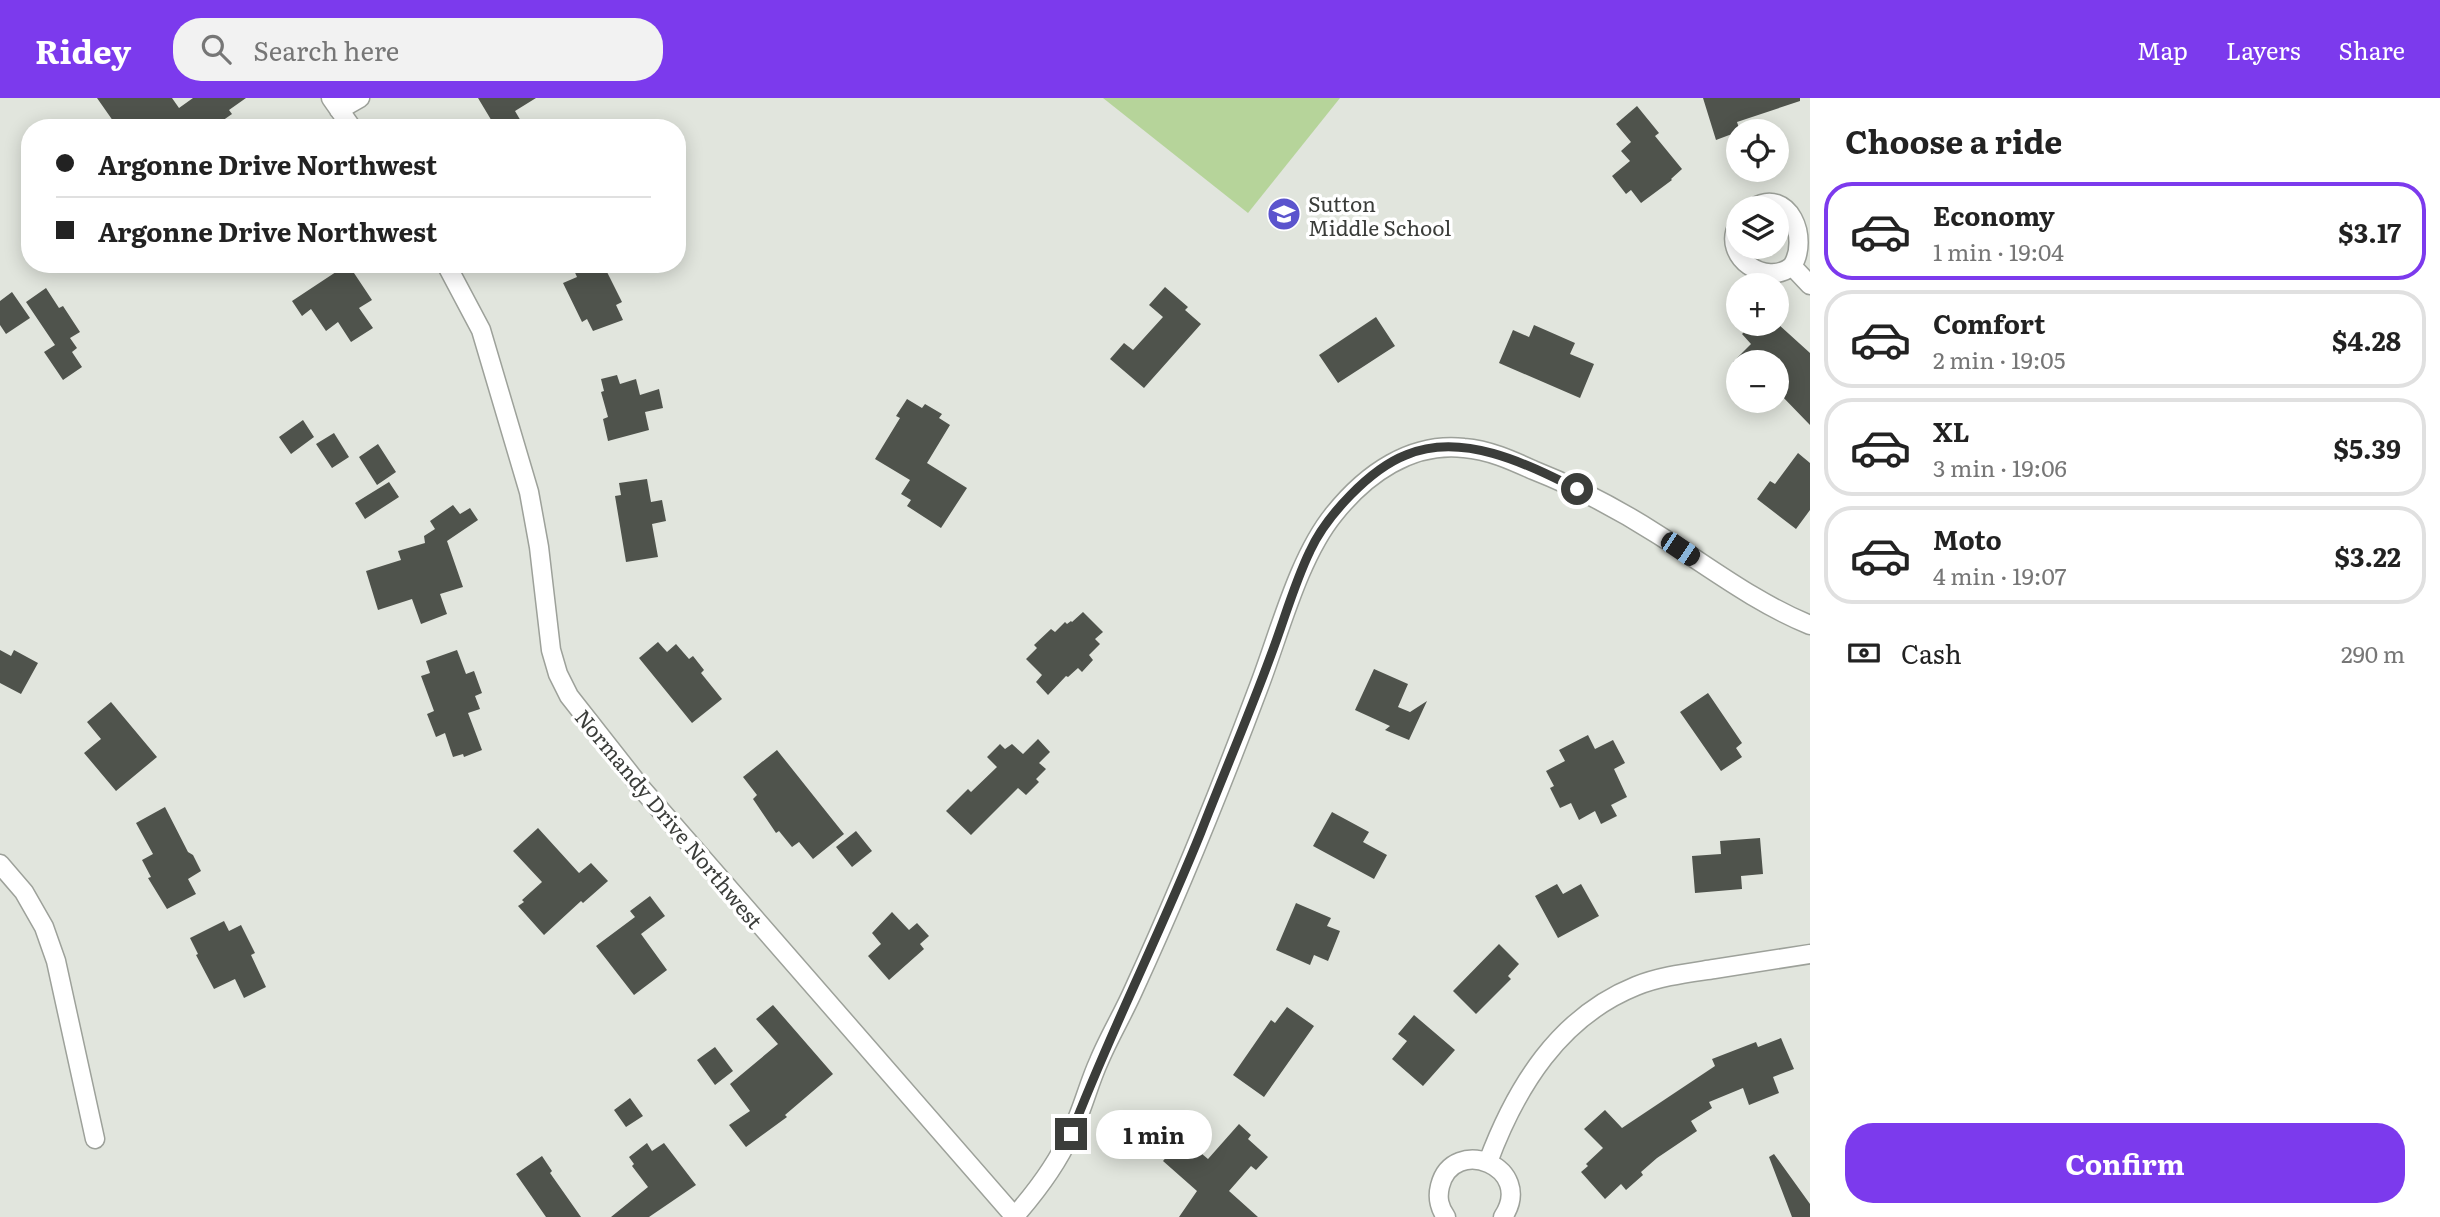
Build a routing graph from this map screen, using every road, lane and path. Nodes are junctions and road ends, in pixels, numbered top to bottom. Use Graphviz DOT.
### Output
graph roads {
  1 [pos="360,98"];
  2 [pos="335,104"];
  3 [pos="346,119"];
  4 [pos="1789,209"];
  5 [pos="1742,259"];
  6 [pos="1792,266"];
  7 [pos="451,273"];
  8 [pos="1810,285"];
  9 [pos="1810,625"];
  10 [pos="0,864"];
  11 [pos="1810,954"];
  12 [pos="95,1139"];
  13 [pos="1488,1161"];
  14 [pos="1015,1217"];
  15 [pos="1446,1217"];
  16 [pos="1503,1217"];
  1 -- 2 [label="street"];
  2 -- 3 [label="street"];
  4 -- 6 [label="street"];
  5 -- 6 [label="street"];
  6 -- 8 [label="street"];
  7 -- 14 [label="street, Normandy Drive Northwest"];
  9 -- 14 [label="street"];
  10 -- 12 [label="street"];
  11 -- 13 [label="street"];
  13 -- 15 [label="street"];
  13 -- 16 [label="street"];
}
